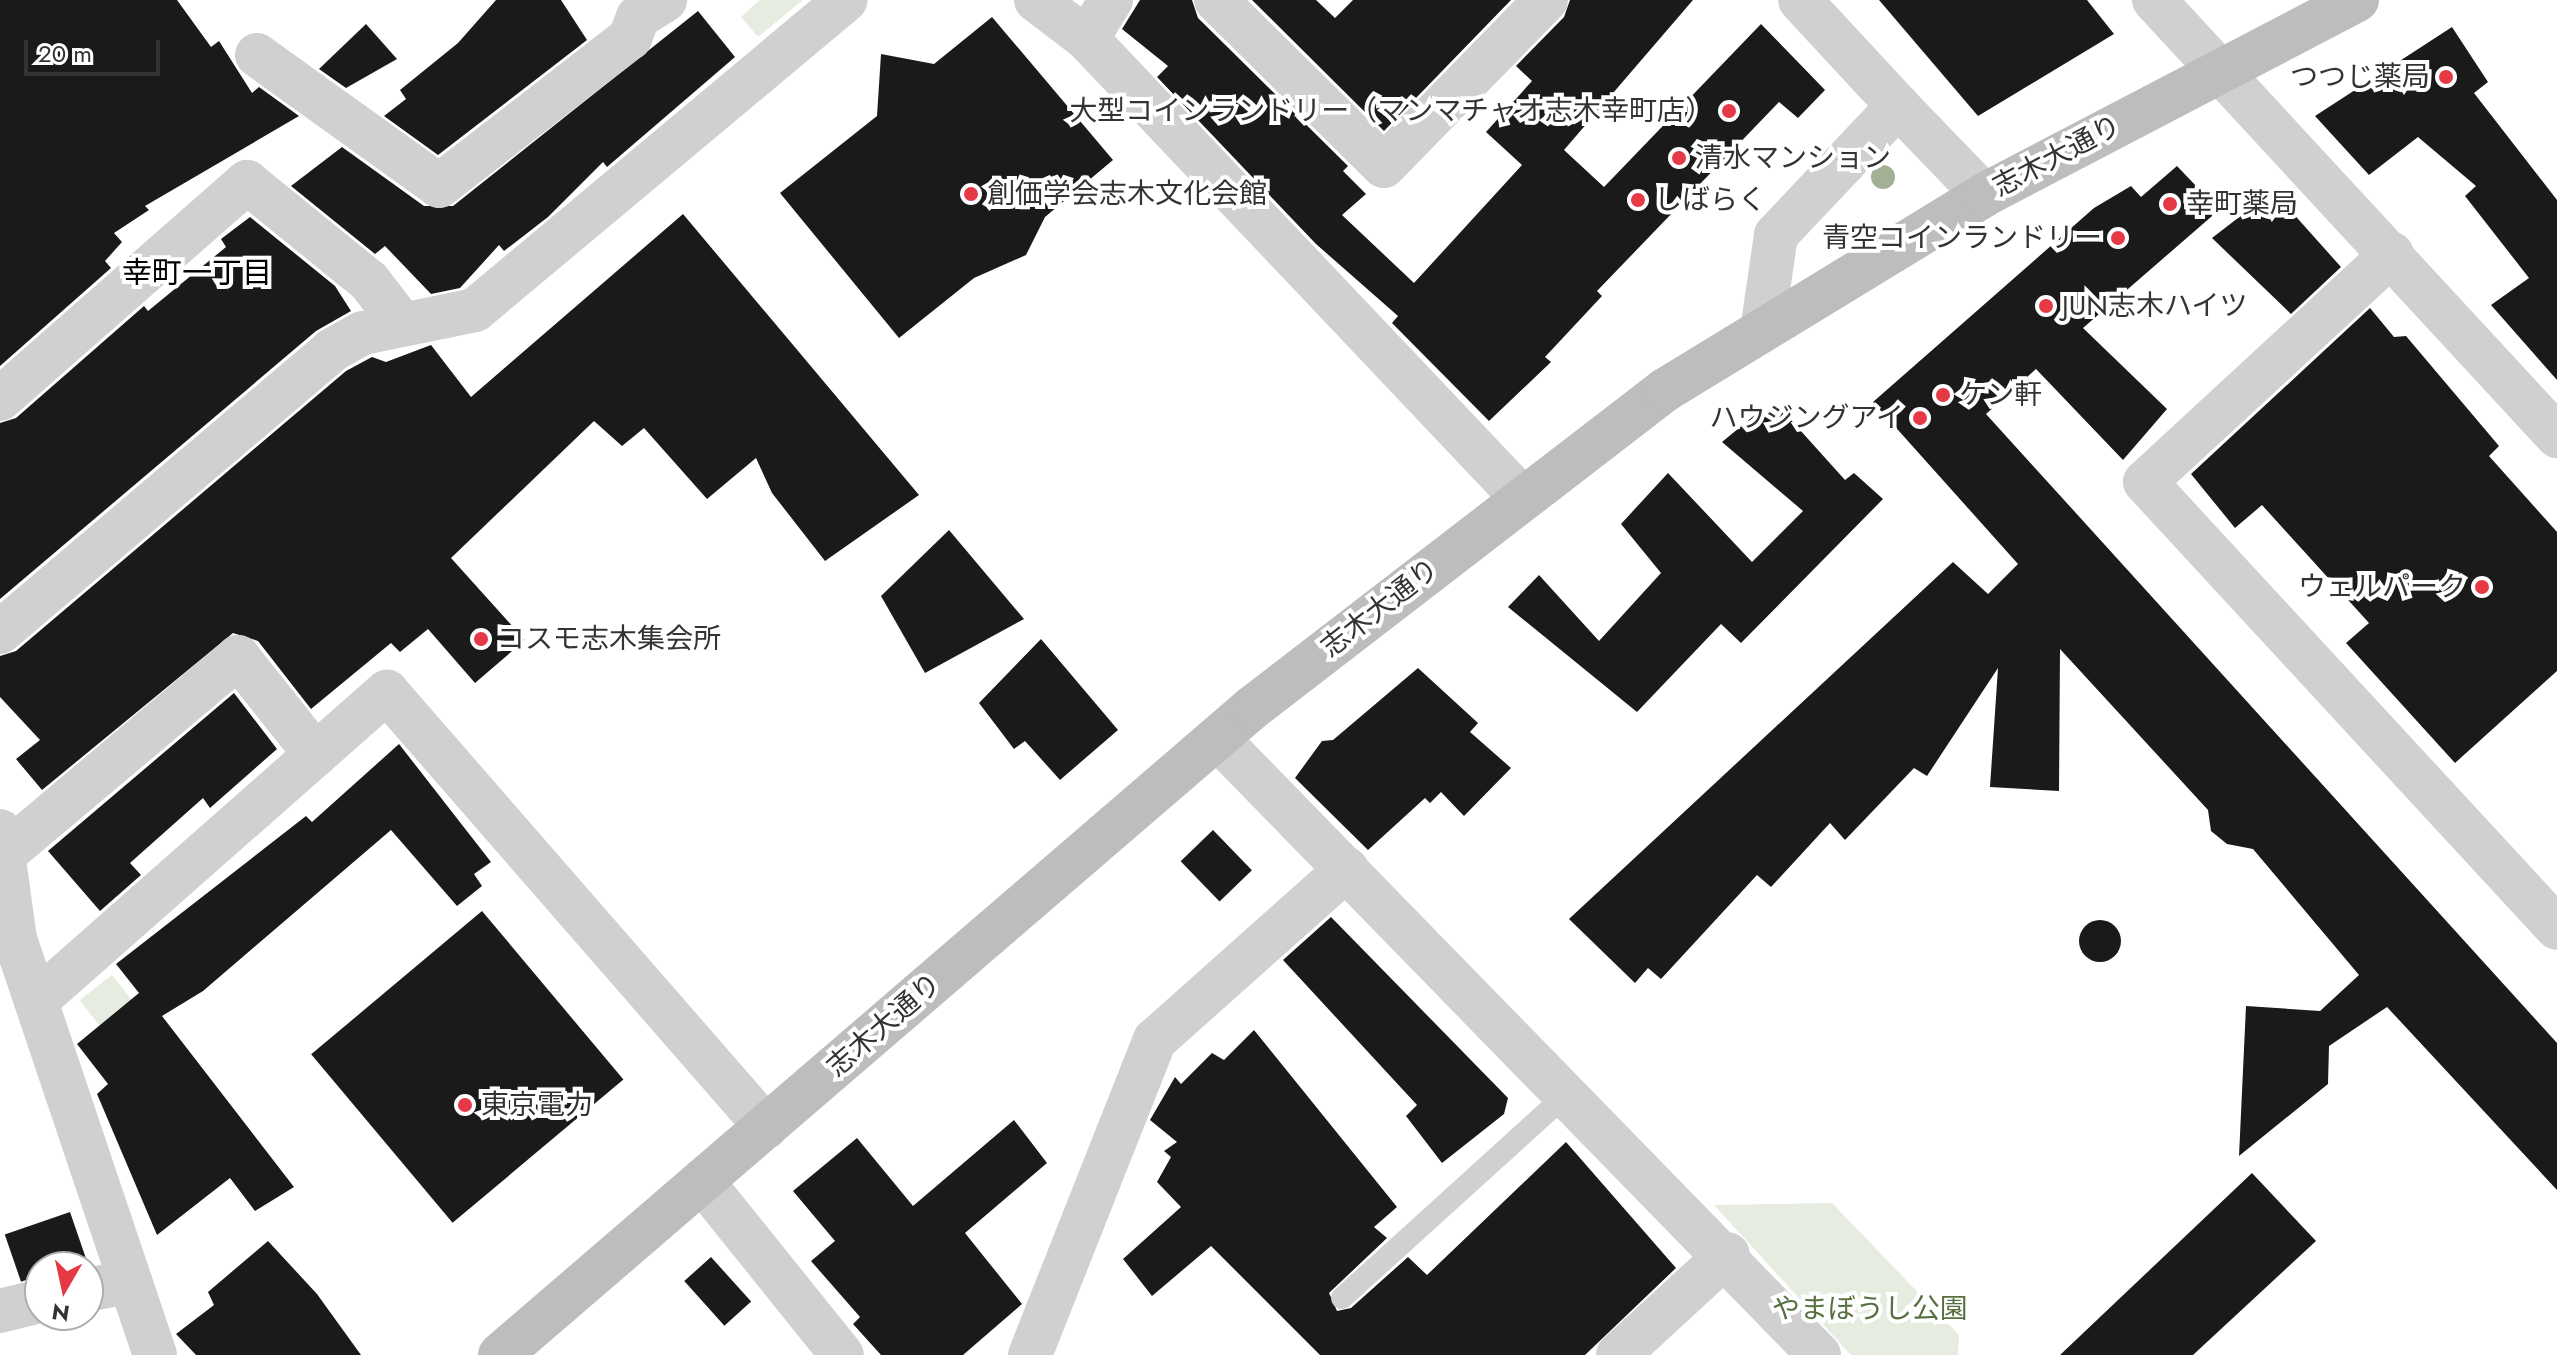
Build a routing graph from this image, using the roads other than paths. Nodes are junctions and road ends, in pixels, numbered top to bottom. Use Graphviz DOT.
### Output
graph roads {
  1 [pos="665,0"];
  2 [pos="846,0"];
  3 [pos="1036,0"];
  4 [pos="1111,0"];
  5 [pos="1216,0"];
  6 [pos="1546,0"];
  7 [pos="1800,0"];
  8 [pos="2154,0"];
  9 [pos="2357,0"];
  10 [pos="1087,39"];
  11 [pos="257,55"];
  12 [pos="2217,71"];
  13 [pos="1898,106"];
  14 [pos="1984,195"];
  15 [pos="2392,254"];
  16 [pos="402,324"];
  17 [pos="1763,324"];
  18 [pos="0,399"];
  19 [pos="2551,421"];
  20 [pos="1521,497"];
  21 [pos="0,632"];
  22 [pos="1217,738"];
  23 [pos="316,755"];
  24 [pos="1,843"];
  25 [pos="1347,869"];
  26 [pos="2557,928"];
  27 [pos="36,1001"];
  28 [pos="1568,1093"];
  29 [pos="766,1127"];
  30 [pos="702,1181"];
  31 [pos="1728,1254"];
  32 [pos="130,1281"];
  33 [pos="104,1287"];
  34 [pos="1342,1298"];
  35 [pos="24,1305"];
  36 [pos="0,1311"];
  37 [pos="155,1355"];
  38 [pos="500,1355"];
  39 [pos="842,1355"];
  40 [pos="1030,1355"];
  41 [pos="1618,1355"];
  42 [pos="1819,1355"];
  1 -- 11 [label="street"];
  2 -- 16 [label="street"];
  3 -- 10 [label="street"];
  4 -- 10 [label="street"];
  5 -- 6 [label="street"];
  7 -- 13 [label="street"];
  8 -- 12 [label="street"];
  9 -- 12 [label="main road, 志木大通り"];
  10 -- 20 [label="street"];
  12 -- 14 [label="main road, 志木大通り"];
  12 -- 15 [label="street"];
  13 -- 14 [label="street"];
  13 -- 17 [label="street"];
  14 -- 17 [label="main road, 志木大通り"];
  15 -- 19 [label="street"];
  15 -- 26 [label="street"];
  16 -- 18 [label="street"];
  16 -- 21 [label="street"];
  17 -- 20 [label="main road, 志木大通り"];
  20 -- 22 [label="main road, 志木大通り"];
  22 -- 25 [label="street"];
  22 -- 29 [label="main road, 志木大通り"];
  23 -- 24 [label="street"];
  23 -- 27 [label="street"];
  23 -- 29 [label="street"];
  24 -- 27 [label="street"];
  25 -- 28 [label="street"];
  25 -- 40 [label="street"];
  27 -- 32 [label="street"];
  28 -- 31 [label="street"];
  28 -- 34 [label="lane"];
  29 -- 30 [label="main road, 志木大通り"];
  30 -- 38 [label="main road, 志木大通り"];
  30 -- 39 [label="street"];
  31 -- 41 [label="street"];
  31 -- 42 [label="street"];
  32 -- 33 [label="street"];
  32 -- 37 [label="street"];
  35 -- 36 [label="street"];
}
